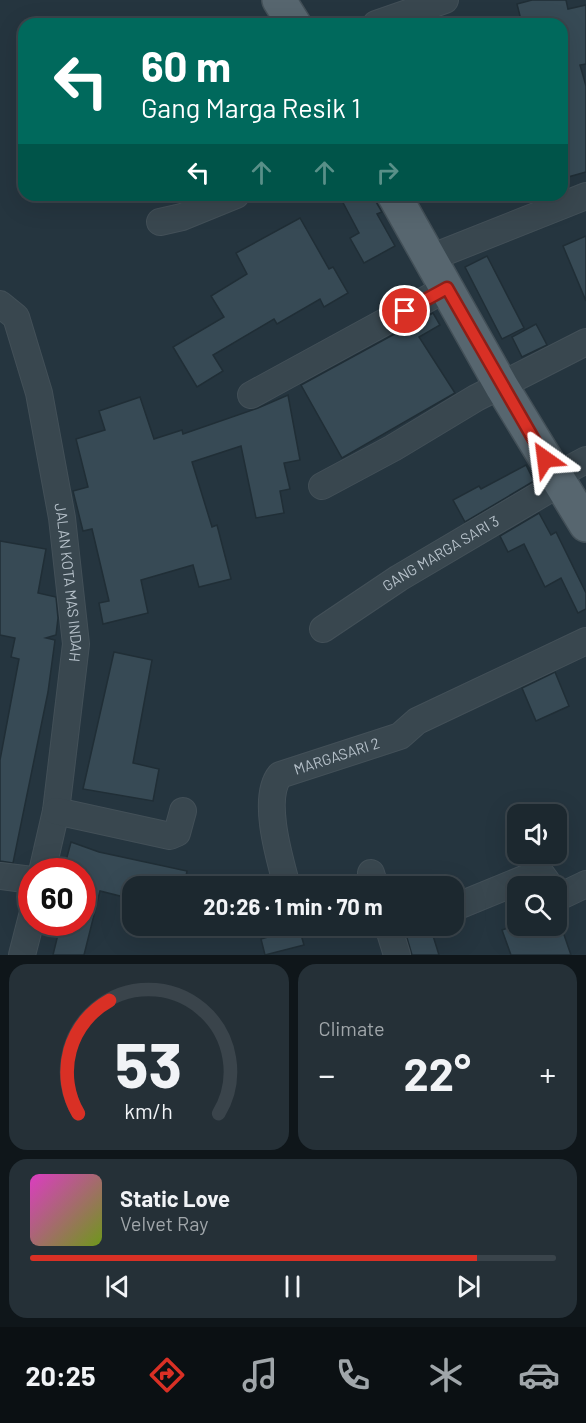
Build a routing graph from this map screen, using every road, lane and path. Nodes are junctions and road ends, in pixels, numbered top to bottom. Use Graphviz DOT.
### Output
graph roads {
  1 [pos="279,0"];
  2 [pos="445,0"];
  3 [pos="290,18"];
  4 [pos="393,18"];
  5 [pos="586,196"];
  6 [pos="221,201"];
  7 [pos="397,201"];
  8 [pos="160,222"];
  9 [pos="430,258"];
  10 [pos="447,288"];
  11 [pos="0,304"];
  12 [pos="586,342"];
  13 [pos="502,387"];
  14 [pos="251,394"];
  15 [pos="586,460"];
  16 [pos="555,484"];
  17 [pos="322,486"];
  18 [pos="586,525"];
  19 [pos="322,629"];
  20 [pos="586,641"];
  21 [pos="56,811"];
  22 [pos="183,811"];
  23 [pos="45,858"];
  24 [pos="0,876"];
  25 [pos="285,876"];
  26 [pos="18,878"];
  27 [pos="586,884"];
  28 [pos="507,886"];
  29 [pos="567,893"];
  30 [pos="464,903"];
  31 [pos="27,936"];
  32 [pos="22,955"];
  1 -- 3 [label="main road"];
  2 -- 4 [label="street"];
  5 -- 9 [label="street"];
  6 -- 8 [label="street"];
  7 -- 9 [label="main road"];
  9 -- 10 [label="main road"];
  10 -- 13 [label="main road"];
  10 -- 14 [label="street"];
  11 -- 21 [label="street, JALAN KOTA MAS INDAH"];
  12 -- 13 [label="street"];
  13 -- 16 [label="main road"];
  13 -- 17 [label="street"];
  15 -- 16 [label="street, GANG MARGA SARI 3"];
  16 -- 18 [label="main road"];
  16 -- 19 [label="street, GANG MARGA SARI 3"];
  20 -- 25 [label="street, MARGASARI 2"];
  21 -- 22 [label="street"];
  21 -- 23 [label="street, JALAN KOTA MAS INDAH"];
  24 -- 26 [label="street"];
  27 -- 29 [label="street"];
  28 -- 30 [label="street"];
  31 -- 32 [label="street"];
}
